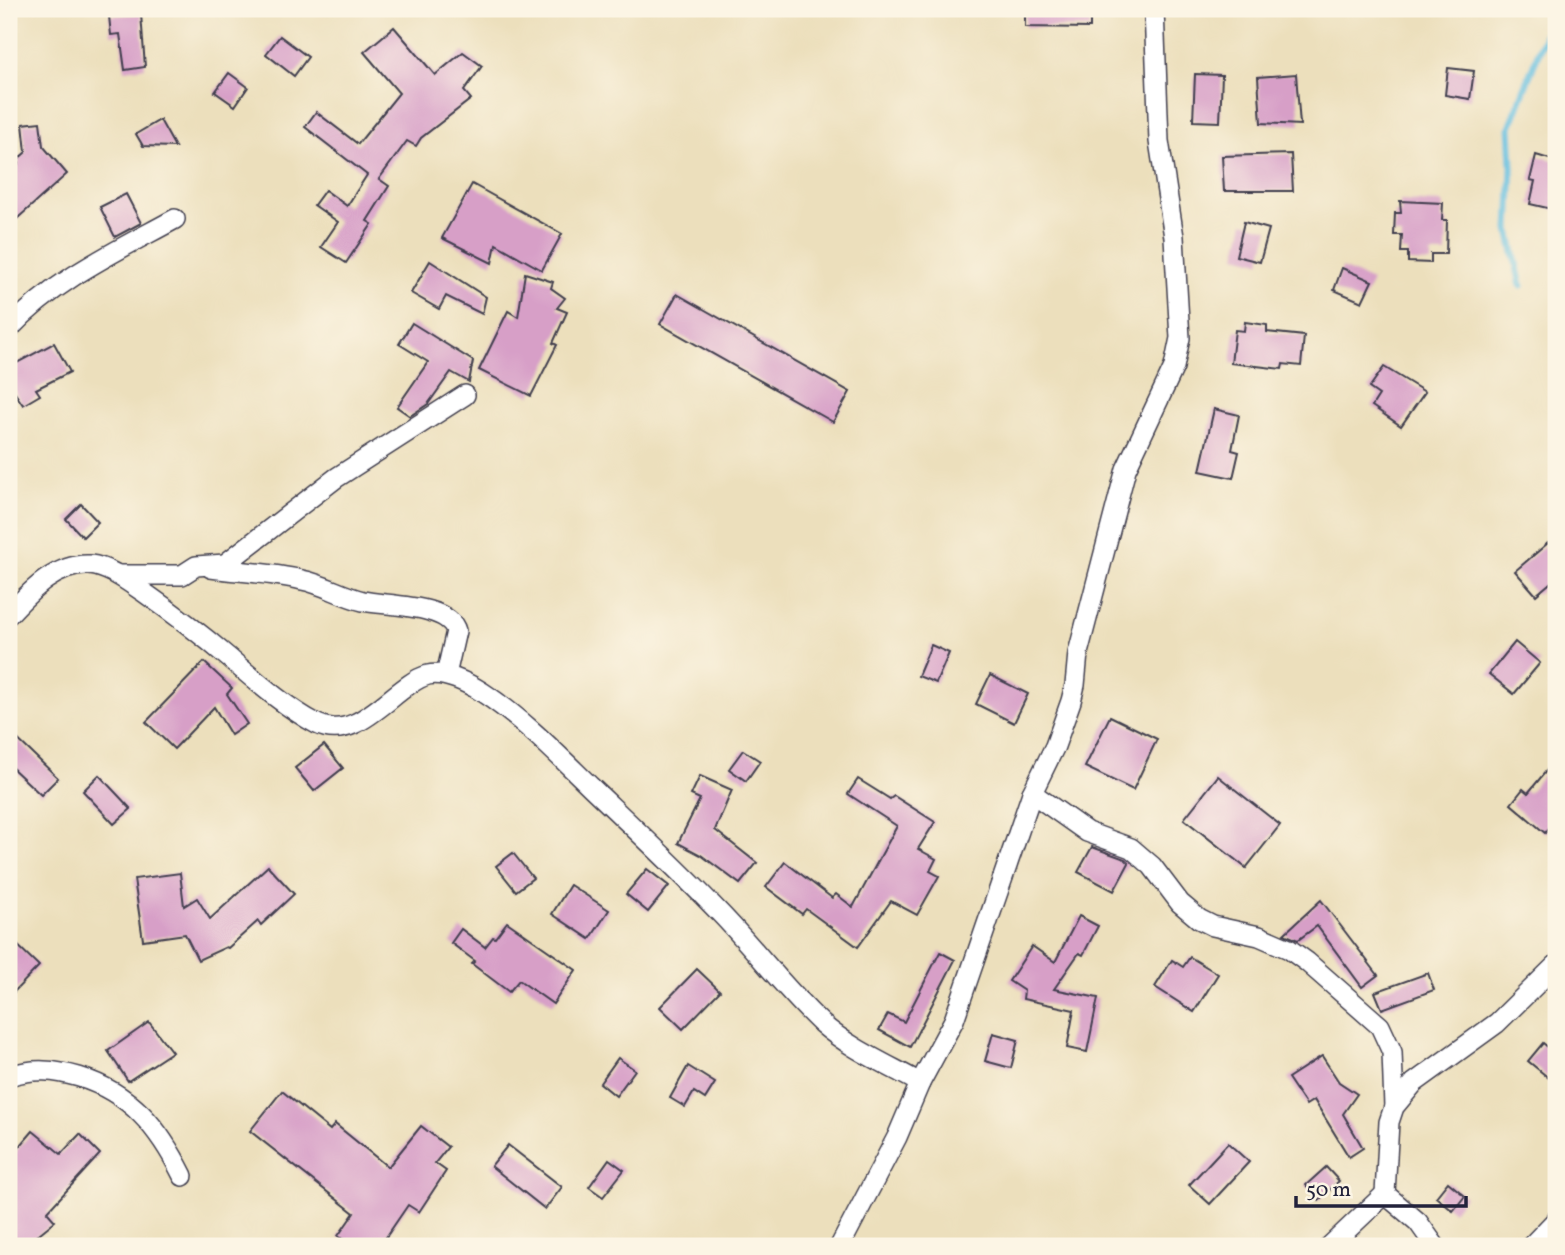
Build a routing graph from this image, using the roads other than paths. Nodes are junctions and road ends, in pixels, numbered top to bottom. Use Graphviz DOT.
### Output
graph roads {
  1 [pos="1154,9"];
  2 [pos="175,219"];
  3 [pos="9,330"];
  4 [pos="465,395"];
  5 [pos="196,566"];
  6 [pos="118,575"];
  7 [pos="9,614"];
  8 [pos="446,675"];
  9 [pos="1032,793"];
  10 [pos="1556,965"];
  11 [pos="9,1076"];
  12 [pos="920,1083"];
  13 [pos="1394,1107"];
  14 [pos="183,1176"];
  15 [pos="1385,1194"];
  16 [pos="1556,1220"];
  17 [pos="839,1246"];
  18 [pos="1330,1246"];
  19 [pos="1435,1246"];
  20 [pos="1531,1246"];
  1 -- 9 [label="street"];
  2 -- 3 [label="street"];
  4 -- 5 [label="street"];
  5 -- 6 [label="street"];
  5 -- 8 [label="street"];
  6 -- 7 [label="street"];
  6 -- 8 [label="street"];
  8 -- 12 [label="street"];
  9 -- 12 [label="street"];
  9 -- 13 [label="street"];
  10 -- 13 [label="street"];
  11 -- 14 [label="street"];
  12 -- 17 [label="street"];
  13 -- 15 [label="street"];
  15 -- 18 [label="street"];
  15 -- 19 [label="street"];
  16 -- 20 [label="street"];
}
